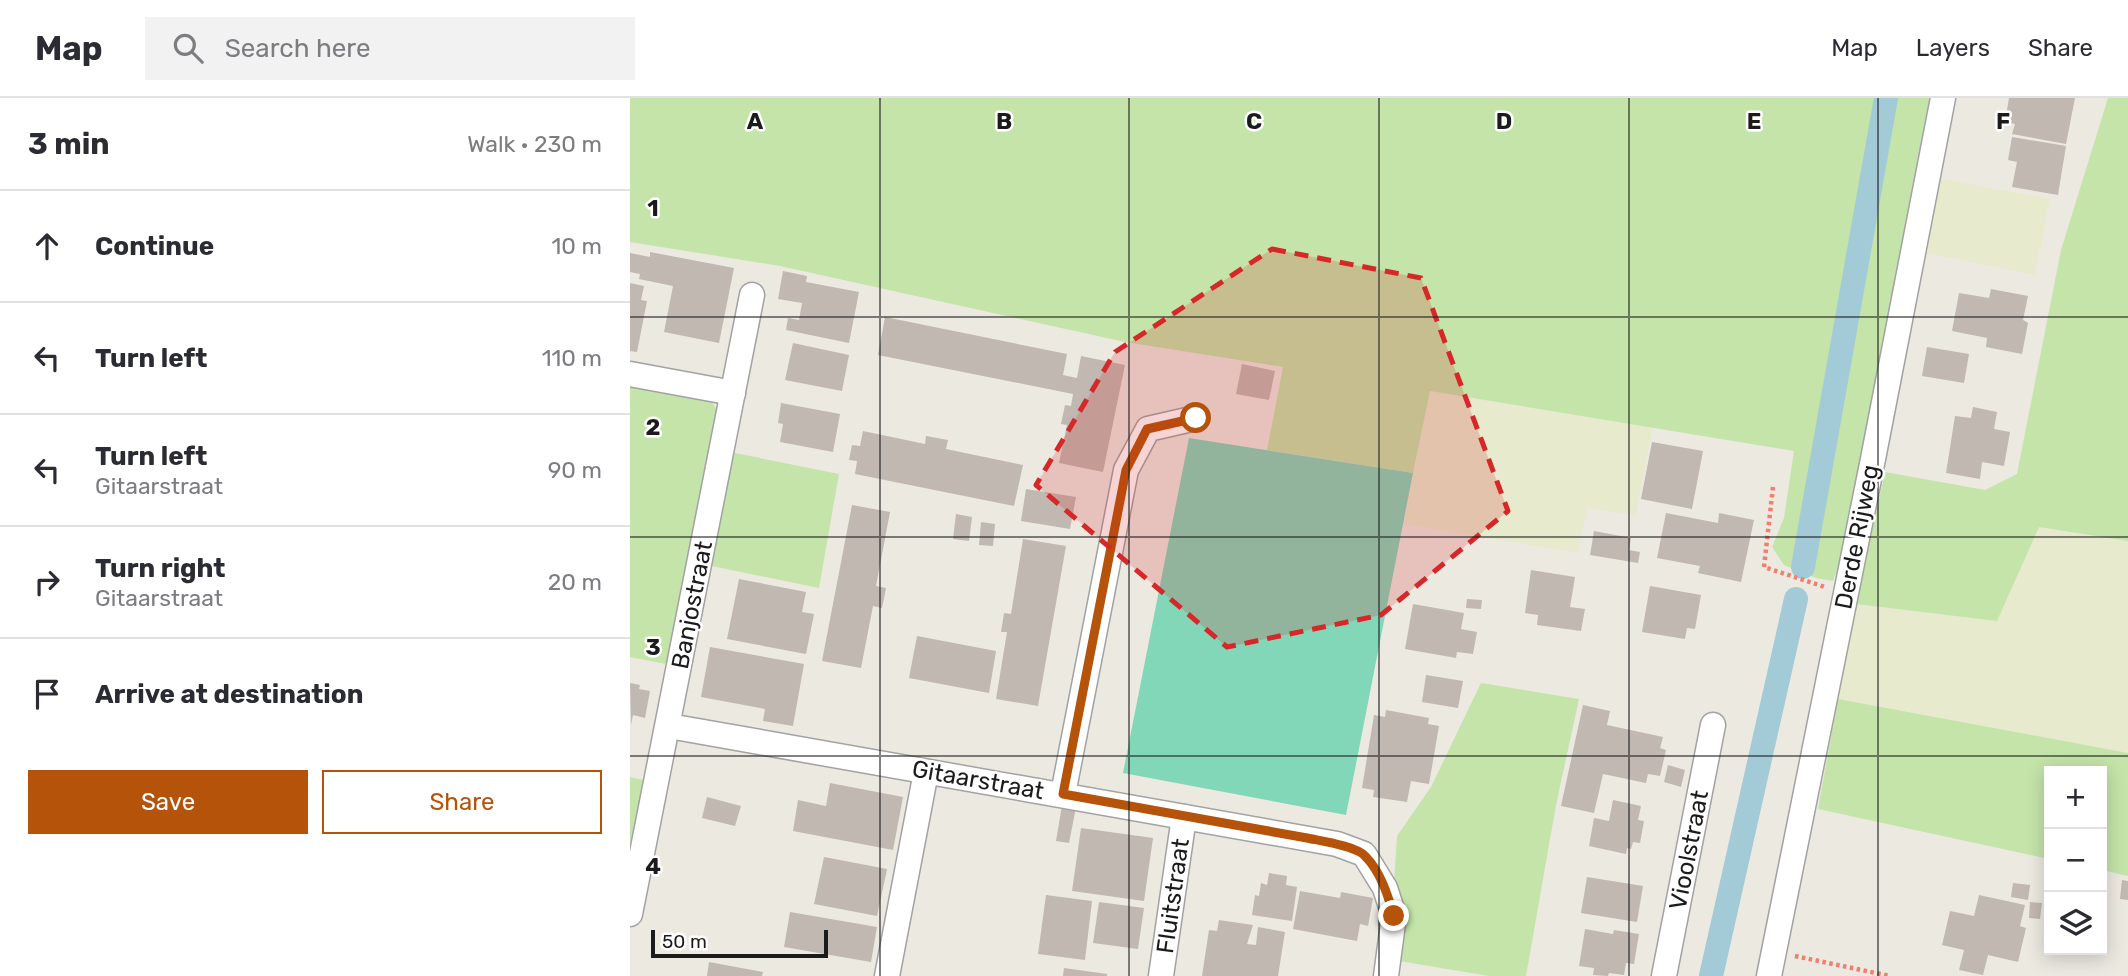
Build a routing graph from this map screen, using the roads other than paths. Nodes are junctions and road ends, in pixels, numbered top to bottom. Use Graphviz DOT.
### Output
graph roads {
  1 [pos="1943,98"];
  2 [pos="752,295"];
  3 [pos="630,374"];
  4 [pos="733,393"];
  5 [pos="1196,418"];
  6 [pos="1713,725"];
  7 [pos="669,726"];
  8 [pos="926,772"];
  9 [pos="1063,794"];
  10 [pos="1184,817"];
  11 [pos="630,914"];
  12 [pos="887,976"];
  13 [pos="1161,976"];
  14 [pos="1386,976"];
  15 [pos="1664,976"];
  16 [pos="1769,976"];
  1 -- 16 [label="street, Derde Rijweg"];
  2 -- 4 [label="street, Banjostraat"];
  3 -- 4 [label="street"];
  4 -- 7 [label="street, Banjostraat"];
  5 -- 9 [label="street"];
  6 -- 15 [label="street, Vioolstraat"];
  7 -- 8 [label="street, Gitaarstraat"];
  7 -- 11 [label="street, Banjostraat"];
  8 -- 9 [label="street, Gitaarstraat"];
  8 -- 12 [label="street"];
  9 -- 10 [label="street, Gitaarstraat"];
  10 -- 13 [label="street, Fluitstraat"];
  10 -- 14 [label="street, Gitaarstraat"];
}
